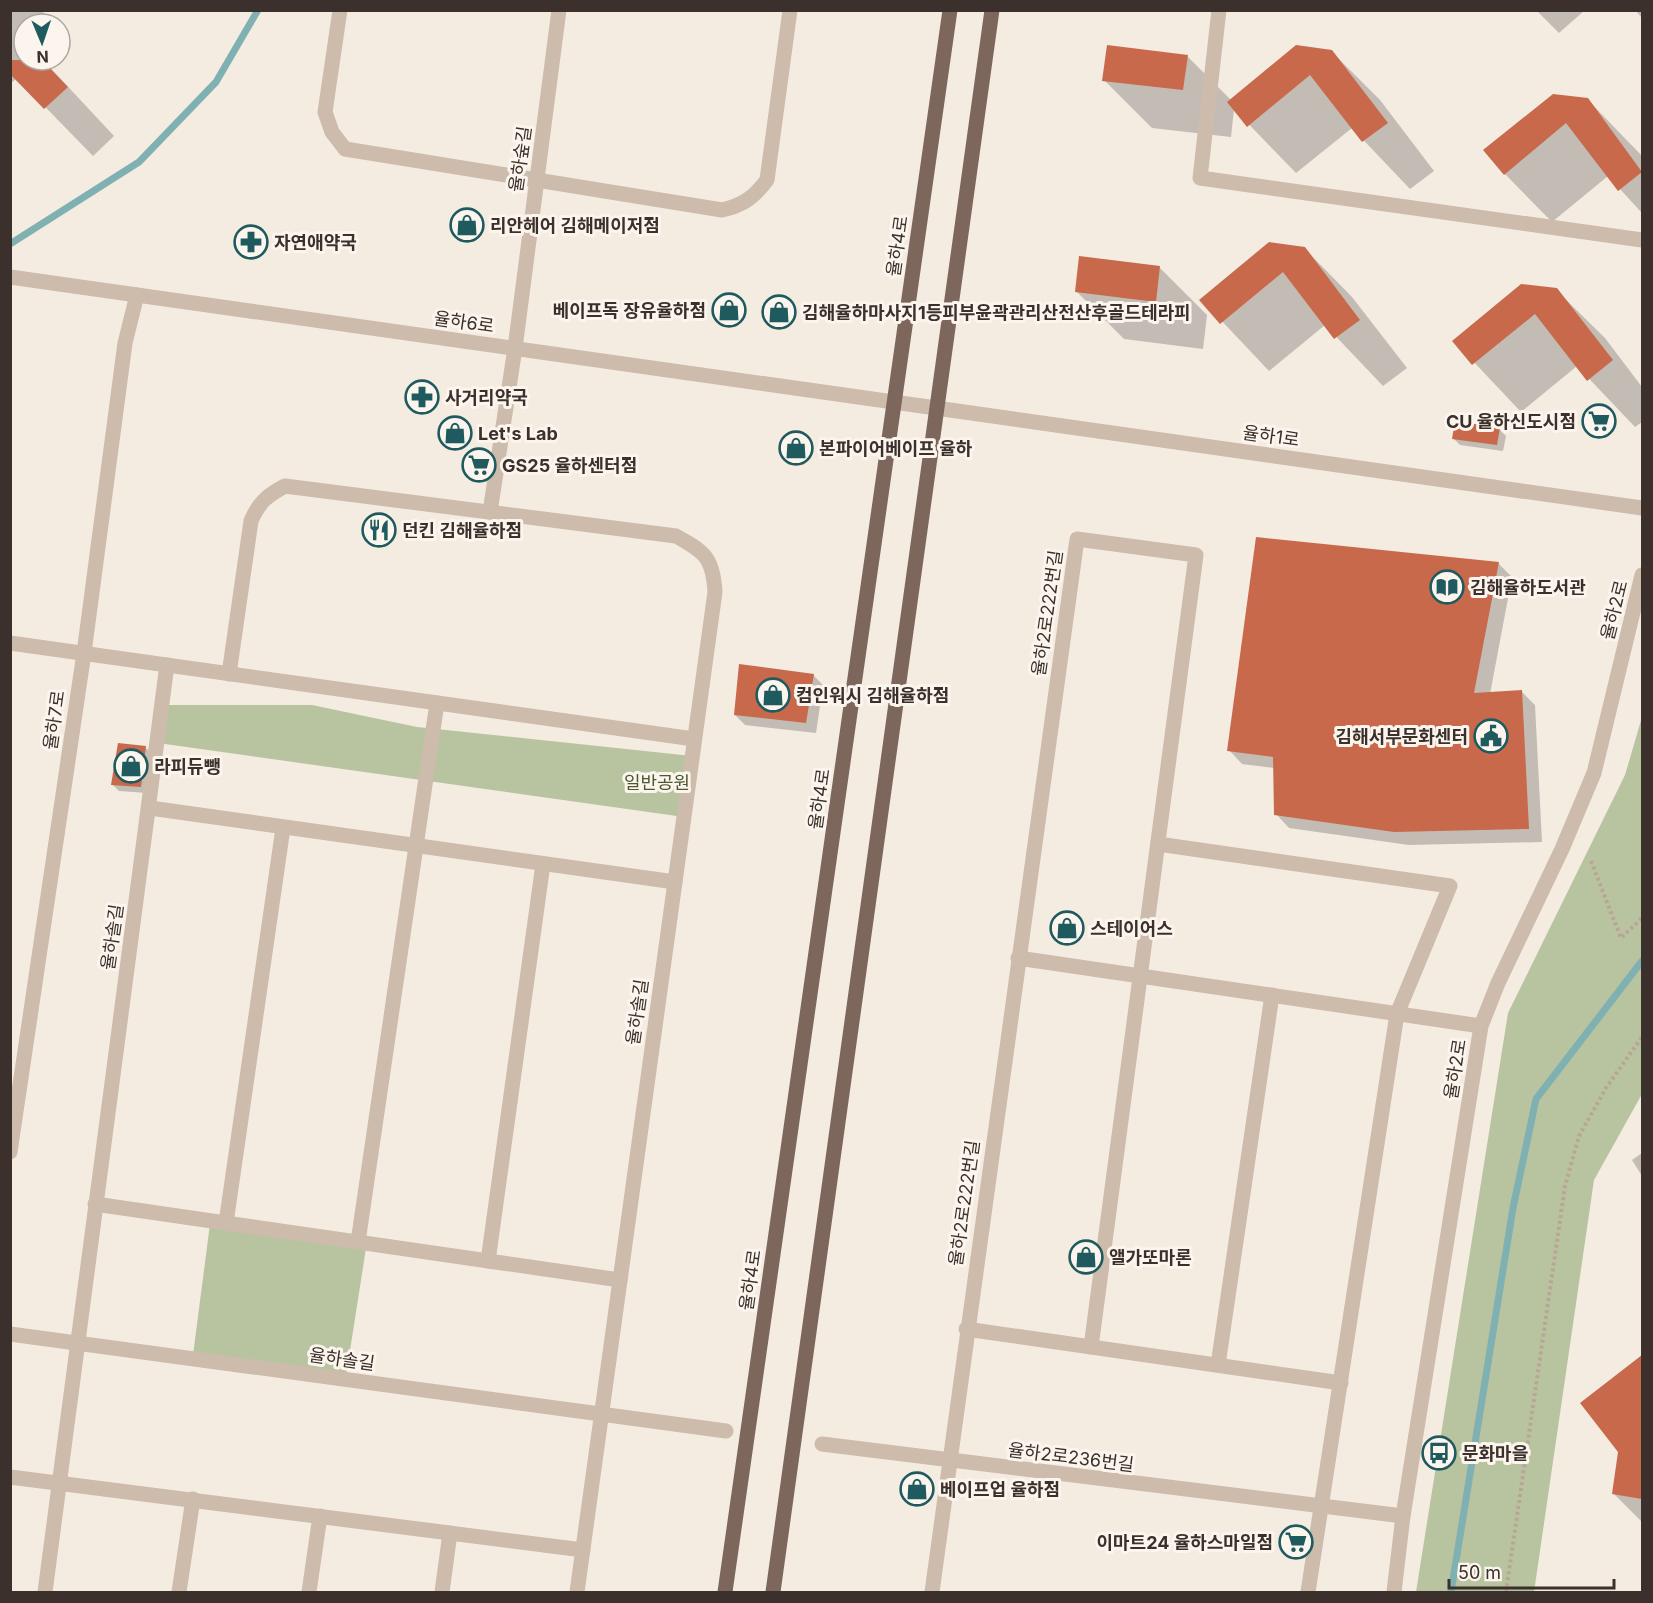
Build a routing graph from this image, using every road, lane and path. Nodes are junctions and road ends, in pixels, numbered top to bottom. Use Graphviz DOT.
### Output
graph roads {
  1 [pos="340,10"];
  2 [pos="560,10"];
  3 [pos="790,10"];
  4 [pos="950,10"];
  5 [pos="992,10"];
  6 [pos="1219,10"];
  7 [pos="537,180"];
  8 [pos="1642,240"];
  9 [pos="10,277"];
  10 [pos="137,295"];
  11 [pos="515,348"];
  12 [pos="895,402"];
  13 [pos="937,408"];
  14 [pos="1642,508"];
  15 [pos="490,513"];
  16 [pos="1642,575"];
  17 [pos="10,643"];
  18 [pos="84,653"];
  19 [pos="168,665"];
  20 [pos="229,674"];
  21 [pos="437,703"];
  22 [pos="694,739"];
  23 [pos="150,808"];
  24 [pos="283,828"];
  25 [pos="1158,844"];
  26 [pos="416,846"];
  27 [pos="1591,861"];
  28 [pos="543,864"];
  29 [pos="675,882"];
  30 [pos="1642,918"];
  31 [pos="1018,958"];
  32 [pos="1140,976"];
  33 [pos="1272,995"];
  34 [pos="1397,1014"];
  35 [pos="1482,1026"];
  36 [pos="1642,1037"];
  37 [pos="16,1073"];
  38 [pos="10,1152"];
  39 [pos="95,1204"];
  40 [pos="226,1223"];
  41 [pos="358,1242"];
  42 [pos="488,1261"];
  43 [pos="620,1280"];
  44 [pos="966,1329"];
  45 [pos="10,1334"];
  46 [pos="77,1343"];
  47 [pos="1092,1347"];
  48 [pos="1218,1365"];
  49 [pos="1341,1383"];
  50 [pos="602,1414"];
  51 [pos="726,1431"];
  52 [pos="822,1444"];
  53 [pos="948,1462"];
  54 [pos="10,1477"];
  55 [pos="59,1483"];
  56 [pos="193,1499"];
  57 [pos="1321,1507"];
  58 [pos="320,1516"];
  59 [pos="1403,1516"];
  60 [pos="450,1533"];
  61 [pos="583,1550"];
  62 [pos="45,1593"];
  63 [pos="179,1593"];
  64 [pos="309,1593"];
  65 [pos="442,1593"];
  66 [pos="577,1593"];
  67 [pos="725,1593"];
  68 [pos="773,1593"];
  69 [pos="932,1593"];
  70 [pos="1308,1593"];
  71 [pos="1394,1593"];
  72 [pos="1506,1593"];
  1 -- 7 [label="street"];
  2 -- 7 [label="street, 율하숲길"];
  3 -- 7 [label="street"];
  4 -- 12 [label="main road, 율하4로"];
  5 -- 13 [label="main road"];
  6 -- 8 [label="street"];
  7 -- 11 [label="street, 율하숲길"];
  9 -- 10 [label="street, 율하6로"];
  10 -- 11 [label="street, 율하6로"];
  10 -- 18 [label="street, 율하7로"];
  11 -- 12 [label="street, 율하6로"];
  11 -- 15 [label="street, 율하숲길"];
  12 -- 13 [label="street, 율하1로"];
  12 -- 67 [label="main road, 율하4로"];
  13 -- 14 [label="street, 율하1로"];
  13 -- 68 [label="main road"];
  15 -- 20 [label="street, 율하솔길"];
  15 -- 22 [label="street, 율하솔길"];
  16 -- 35 [label="street, 율하2로"];
  17 -- 18 [label="street"];
  18 -- 19 [label="street"];
  18 -- 37 [label="street, 율하7로"];
  19 -- 20 [label="street"];
  19 -- 23 [label="street, 율하솔길"];
  20 -- 21 [label="street"];
  21 -- 22 [label="street"];
  21 -- 26 [label="street"];
  22 -- 29 [label="street, 율하솔길"];
  23 -- 24 [label="street"];
  23 -- 39 [label="street, 율하솔길"];
  24 -- 26 [label="street"];
  24 -- 40 [label="street"];
  25 -- 31 [label="street, 율하2로222번길"];
  25 -- 32 [label="street, 율하2로222번길"];
  25 -- 34 [label="street"];
  26 -- 28 [label="street"];
  26 -- 41 [label="street"];
  27 -- 30 [label="path"];
  28 -- 29 [label="street"];
  28 -- 42 [label="street"];
  29 -- 43 [label="street, 율하솔길"];
  31 -- 32 [label="street"];
  31 -- 44 [label="street, 율하2로222번길"];
  32 -- 33 [label="street"];
  32 -- 47 [label="street, 율하2로222번길"];
  33 -- 34 [label="street"];
  33 -- 48 [label="street"];
  34 -- 35 [label="street"];
  34 -- 49 [label="street"];
  35 -- 59 [label="street, 율하2로"];
  36 -- 72 [label="path"];
  37 -- 38 [label="street, 율하7로"];
  39 -- 40 [label="street"];
  39 -- 46 [label="street, 율하솔길"];
  40 -- 41 [label="street"];
  41 -- 42 [label="street"];
  42 -- 43 [label="street"];
  43 -- 50 [label="street, 율하솔길"];
  44 -- 47 [label="street"];
  44 -- 53 [label="street, 율하2로222번길"];
  45 -- 46 [label="street"];
  46 -- 50 [label="street, 율하솔길"];
  46 -- 55 [label="street, 율하솔길"];
  47 -- 48 [label="street"];
  48 -- 49 [label="street"];
  49 -- 57 [label="street"];
  50 -- 51 [label="street"];
  50 -- 61 [label="street, 율하솔길"];
  52 -- 53 [label="street, 율하2로236번길"];
  53 -- 57 [label="street, 율하2로236번길"];
  53 -- 69 [label="street"];
  54 -- 55 [label="street"];
  55 -- 56 [label="street"];
  55 -- 62 [label="street, 율하솔길"];
  56 -- 58 [label="street"];
  56 -- 63 [label="street"];
  57 -- 59 [label="street, 율하2로236번길"];
  57 -- 70 [label="street"];
  58 -- 60 [label="street"];
  58 -- 64 [label="street"];
  59 -- 71 [label="street, 율하2로"];
  60 -- 61 [label="street"];
  60 -- 65 [label="street"];
  61 -- 66 [label="street, 율하솔길"];
}
